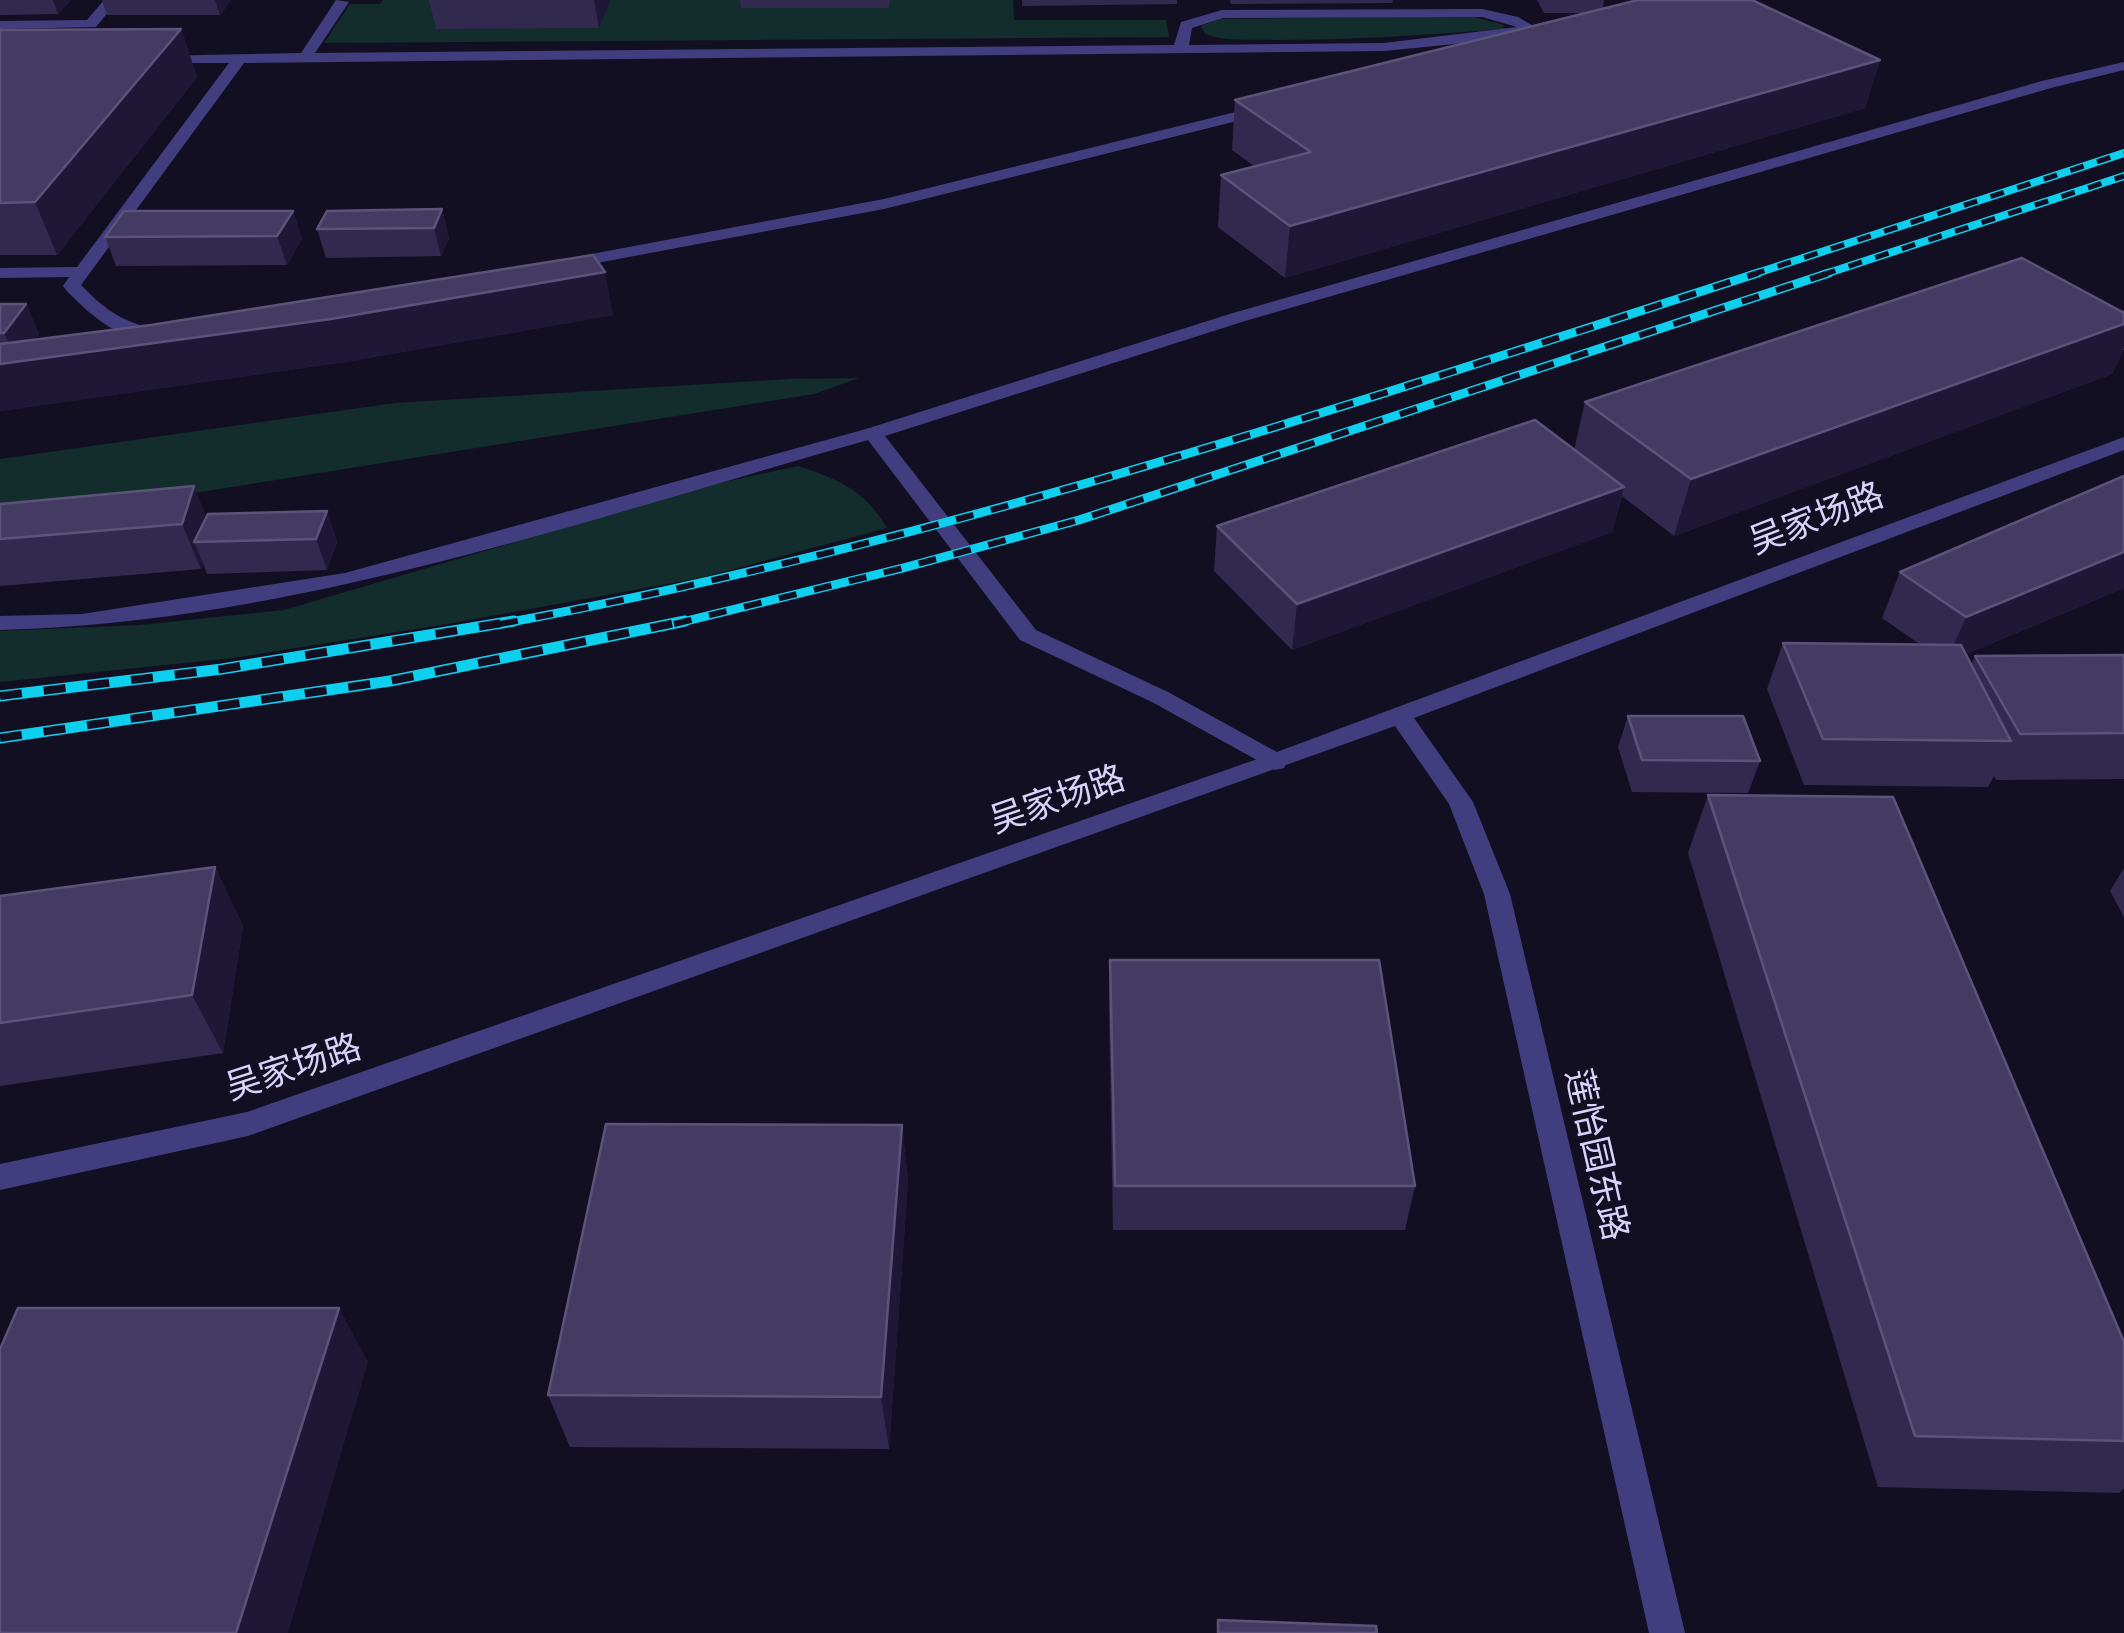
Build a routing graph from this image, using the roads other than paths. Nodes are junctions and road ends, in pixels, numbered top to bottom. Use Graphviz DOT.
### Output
graph roads {
  1 [pos="111,0"];
  2 [pos="342,2"];
  3 [pos="0,25"];
  4 [pos="1427,43"];
  5 [pos="1181,47"];
  6 [pos="304,58"];
  7 [pos="139,59"];
  8 [pos="239,59"];
  9 [pos="1451,60"];
  10 [pos="2124,66"];
  11 [pos="1290,104"];
  12 [pos="551,267"];
  13 [pos="82,272"];
  14 [pos="0,273"];
  15 [pos="184,334"];
  16 [pos="873,433"];
  17 [pos="2124,442"];
  18 [pos="0,624"];
  19 [pos="1399,714"];
  20 [pos="1275,762"];
  21 [pos="0,1178"];
  22 [pos="1667,1633"];
  1 -- 3 [label="street"];
  2 -- 6 [label="street"];
  4 -- 5 [label="street"];
  4 -- 5 [label="street"];
  4 -- 9 [label="street"];
  5 -- 6 [label="street"];
  6 -- 8 [label="street"];
  7 -- 8 [label="street"];
  8 -- 13 [label="street"];
  10 -- 16 [label="street"];
  11 -- 12 [label="street"];
  13 -- 14 [label="street"];
  13 -- 15 [label="street"];
  16 -- 18 [label="street"];
  16 -- 20 [label="street"];
  17 -- 19 [label="street, 吴家场路"];
  19 -- 20 [label="street, 吴家场路"];
  19 -- 22 [label="street, 莲怡园东路"];
  20 -- 21 [label="street, 吴家场路"];
}
